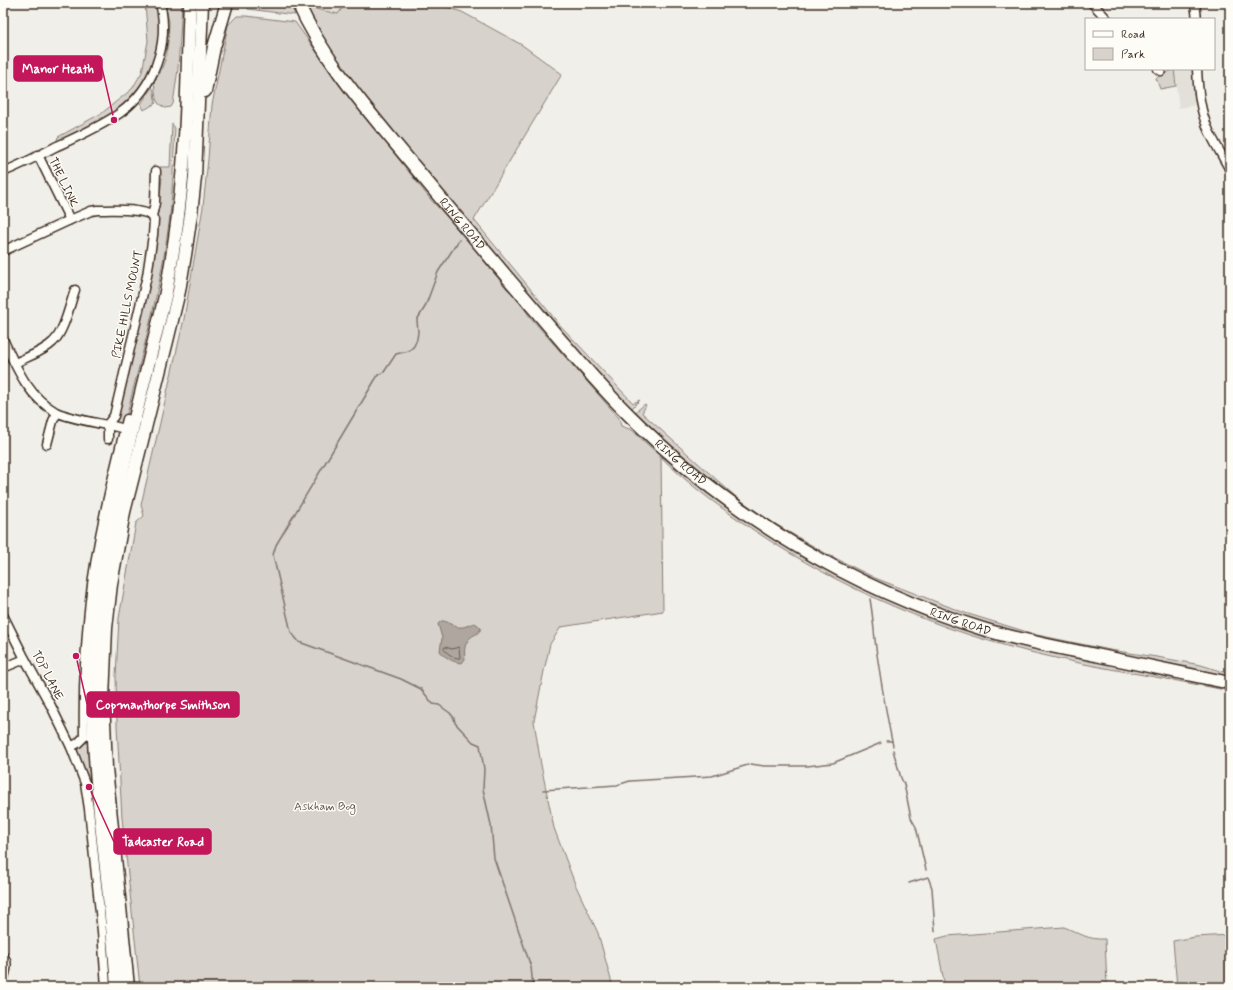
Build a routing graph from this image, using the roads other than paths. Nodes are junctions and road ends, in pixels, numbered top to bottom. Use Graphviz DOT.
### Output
graph roads {
  1 [pos="160,3"];
  2 [pos="190,3"];
  3 [pos="202,3"];
  4 [pos="227,3"];
  5 [pos="298,3"];
  6 [pos="1092,3"];
  7 [pos="1195,3"];
  8 [pos="1106,18"];
  9 [pos="1197,18"];
  10 [pos="1197,70"];
  11 [pos="197,132"];
  12 [pos="38,155"];
  13 [pos="1230,170"];
  14 [pos="156,171"];
  15 [pos="3,172"];
  16 [pos="152,216"];
  17 [pos="70,220"];
  18 [pos="3,251"];
  19 [pos="75,290"];
  20 [pos="3,339"];
  21 [pos="15,363"];
  22 [pos="57,412"];
  23 [pos="127,419"];
  24 [pos="110,426"];
  25 [pos="125,430"];
  26 [pos="108,439"];
  27 [pos="47,444"];
  28 [pos="3,615"];
  29 [pos="25,659"];
  30 [pos="3,668"];
  31 [pos="1230,683"];
  32 [pos="71,747"];
  33 [pos="3,956"];
  34 [pos="3,981"];
  35 [pos="106,987"];
  36 [pos="117,987"];
  37 [pos="128,987"];
  1 -- 12 [label="street"];
  2 -- 36 [label="highway"];
  3 -- 11 [label="highway"];
  4 -- 11 [label="highway"];
  5 -- 31 [label="highway, RING ROAD"];
  6 -- 8 [label="street"];
  7 -- 9 [label="street"];
  10 -- 13 [label="street"];
  11 -- 37 [label="highway"];
  12 -- 15 [label="street"];
  12 -- 17 [label="street, THE LINK"];
  14 -- 16 [label="street, PIKE HILLS MOUNT"];
  16 -- 17 [label="street"];
  16 -- 24 [label="street, PIKE HILLS MOUNT"];
  17 -- 18 [label="street"];
  19 -- 21 [label="street"];
  20 -- 21 [label="street"];
  21 -- 22 [label="street"];
  22 -- 24 [label="street"];
  22 -- 27 [label="street"];
  23 -- 25 [label="street"];
  24 -- 25 [label="street"];
  24 -- 26 [label="street"];
  25 -- 32 [label="street"];
  28 -- 29 [label="street, TOP LANE"];
  29 -- 30 [label="street"];
  29 -- 32 [label="street, TOP LANE"];
  32 -- 35 [label="street, TOP LANE"];
  33 -- 34 [label="street"];
}
